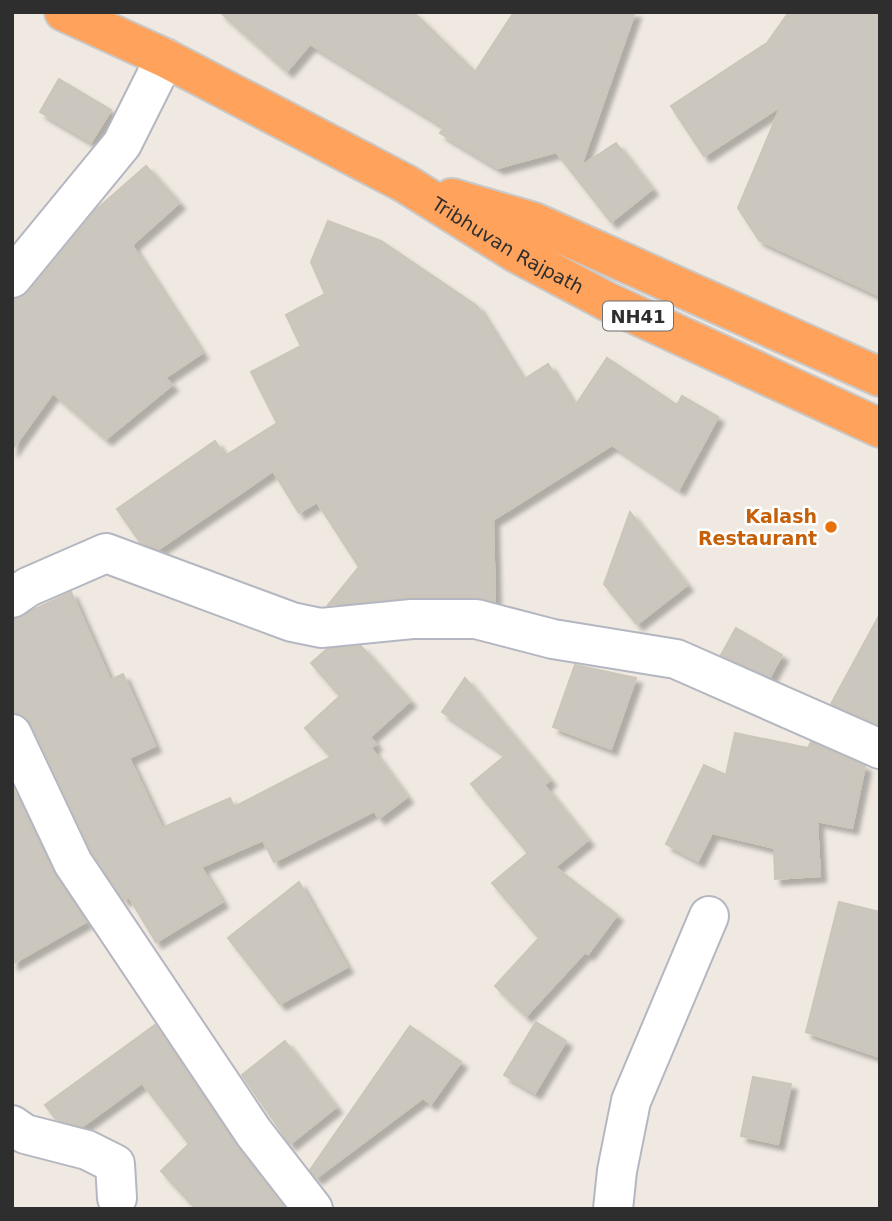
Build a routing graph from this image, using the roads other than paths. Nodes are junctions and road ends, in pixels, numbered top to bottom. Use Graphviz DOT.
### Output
graph roads {
  1 [pos="64,12"];
  2 [pos="165,58"];
  3 [pos="406,184"];
  4 [pos="12,278"];
  5 [pos="880,377"];
  6 [pos="880,428"];
  7 [pos="12,598"];
  8 [pos="12,734"];
  9 [pos="880,749"];
  10 [pos="709,916"];
  11 [pos="12,1125"];
  12 [pos="117,1198"];
  13 [pos="313,1209"];
  14 [pos="614,1209"];
  1 -- 2 [label="highway, Tribhuvan Rajpath / NH41"];
  2 -- 3 [label="highway, Tribhuvan Rajpath / NH41"];
  2 -- 4 [label="street"];
  3 -- 5 [label="highway, Tribhuvan Rajpath / NH41"];
  3 -- 6 [label="highway, Tribhuvan Rajpath / NH41"];
  7 -- 9 [label="street"];
  8 -- 13 [label="street"];
  10 -- 14 [label="street"];
  11 -- 12 [label="street"];
}
